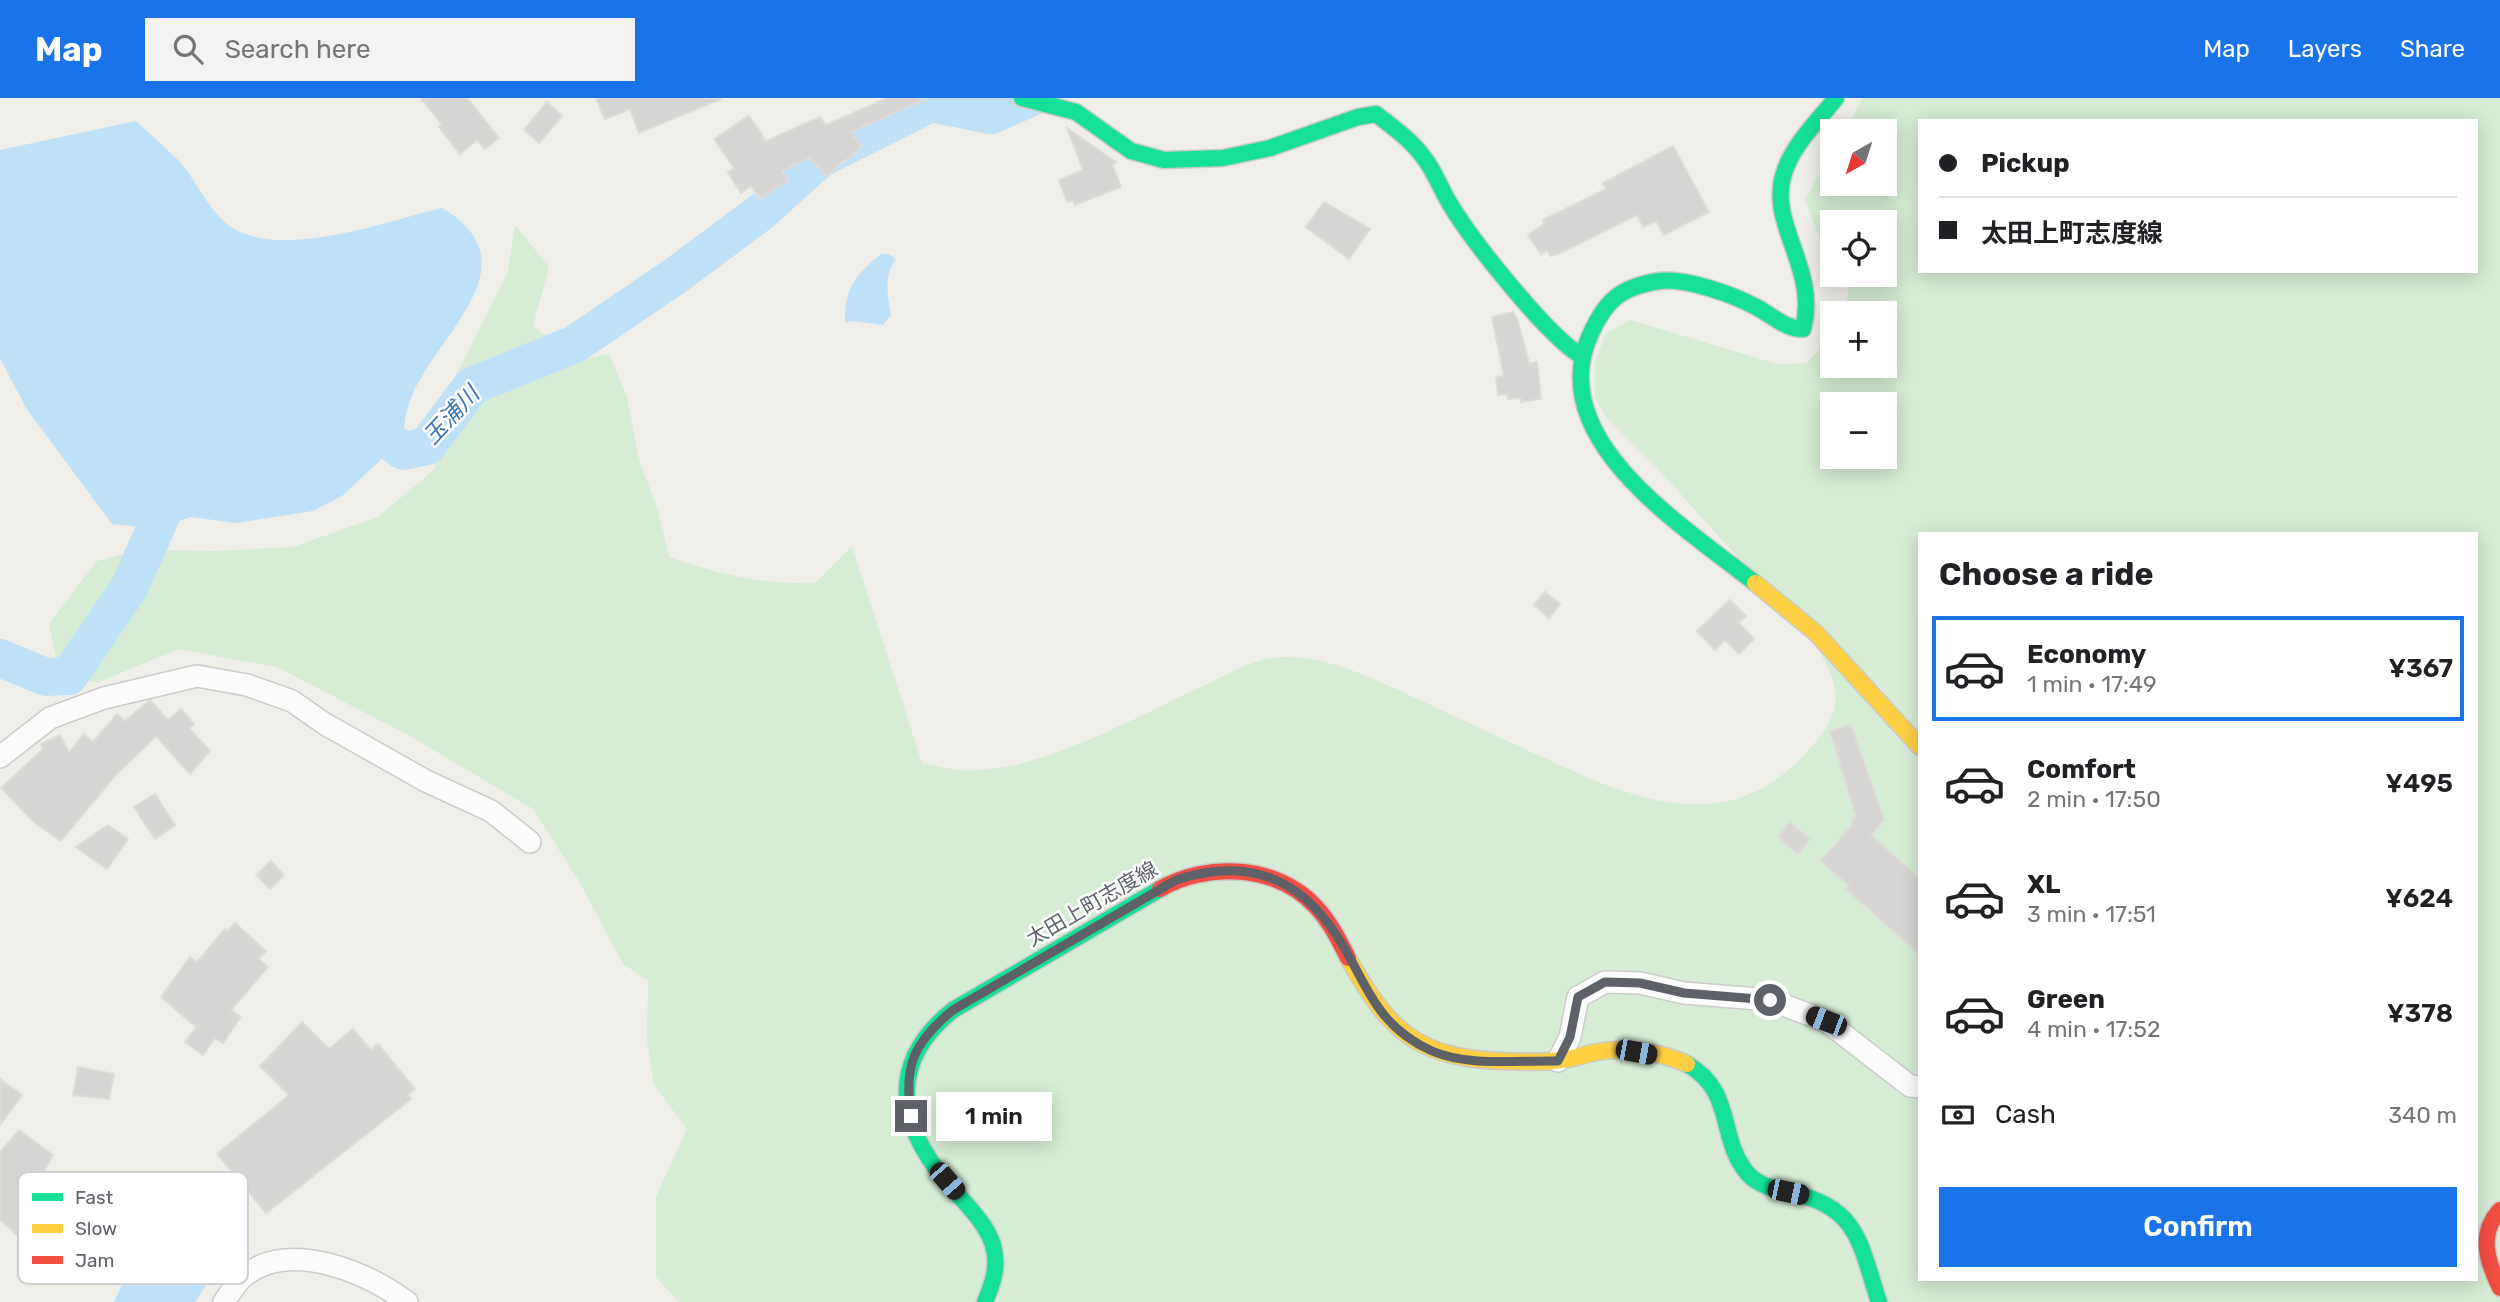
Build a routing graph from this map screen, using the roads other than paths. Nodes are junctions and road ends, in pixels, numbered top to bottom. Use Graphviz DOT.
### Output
graph roads {
  1 [pos="1022,98"];
  2 [pos="1836,98"];
  3 [pos="1580,355"];
  4 [pos="1918,745"];
  5 [pos="0,757"];
  6 [pos="530,842"];
  7 [pos="1558,1061"];
  8 [pos="1918,1087"];
  9 [pos="2500,1210"];
  10 [pos="248,1274"];
  11 [pos="238,1284"];
  12 [pos="2500,1288"];
  13 [pos="224,1302"];
  14 [pos="407,1302"];
  15 [pos="985,1302"];
  16 [pos="1879,1302"];
  1 -- 3 [label="street"];
  2 -- 3 [label="street"];
  3 -- 4 [label="street"];
  5 -- 6 [label="street"];
  7 -- 8 [label="street"];
  7 -- 15 [label="street, 太田上町志度線"];
  7 -- 16 [label="street, 太田上町志度線"];
  9 -- 12 [label="street"];
  10 -- 14 [label="street"];
  11 -- 13 [label="street"];
}
